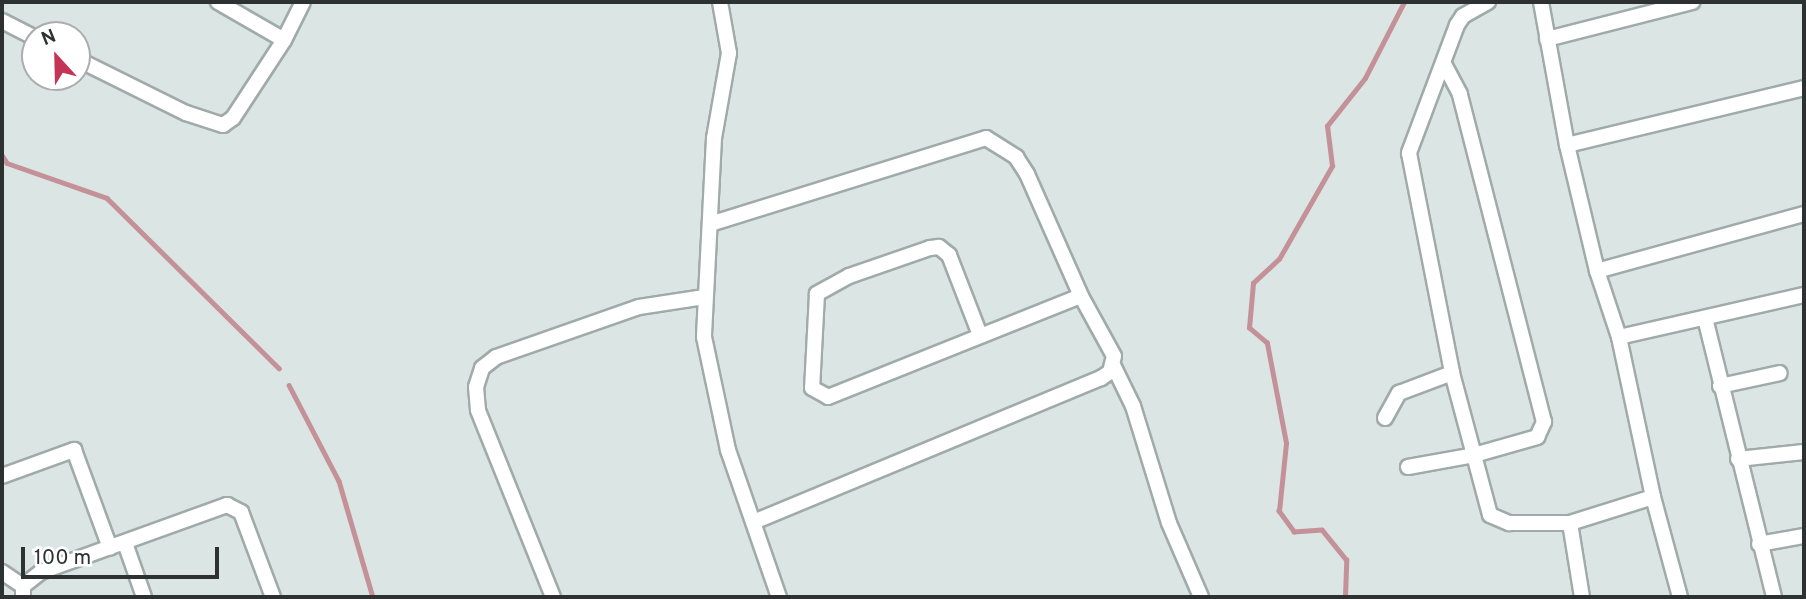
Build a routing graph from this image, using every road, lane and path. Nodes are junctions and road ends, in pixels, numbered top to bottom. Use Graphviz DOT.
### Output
graph roads {
  1 [pos="218,2"];
  2 [pos="303,2"];
  3 [pos="720,2"];
  4 [pos="1488,2"];
  5 [pos="1541,2"];
  6 [pos="1692,2"];
  7 [pos="2,22"];
  8 [pos="21,31"];
  9 [pos="1548,39"];
  10 [pos="284,40"];
  11 [pos="1444,64"];
  12 [pos="91,66"];
  13 [pos="1804,88"];
  14 [pos="1567,145"];
  15 [pos="1804,214"];
  16 [pos="710,224"];
  17 [pos="1597,271"];
  18 [pos="1804,295"];
  19 [pos="1081,296"];
  20 [pos="704,297"];
  21 [pos="1705,318"];
  22 [pos="981,335"];
  23 [pos="1619,337"];
  24 [pos="1113,365"];
  25 [pos="1452,373"];
  26 [pos="1780,373"];
  27 [pos="1720,386"];
  28 [pos="1385,418"];
  29 [pos="1804,452"];
  30 [pos="1474,455"];
  31 [pos="1738,459"];
  32 [pos="1408,467"];
  33 [pos="2,476"];
  34 [pos="1653,497"];
  35 [pos="756,521"];
  36 [pos="1570,523"];
  37 [pos="1804,536"];
  38 [pos="125,543"];
  39 [pos="1759,544"];
  40 [pos="110,548"];
  41 [pos="2,572"];
  42 [pos="23,592"];
  43 [pos="144,597"];
  44 [pos="273,597"];
  45 [pos="553,597"];
  46 [pos="779,597"];
  47 [pos="1201,597"];
  48 [pos="1582,597"];
  49 [pos="1680,597"];
  50 [pos="1774,597"];
  1 -- 10 [label="street"];
  2 -- 10 [label="street"];
  3 -- 16 [label="street"];
  4 -- 11 [label="street"];
  5 -- 9 [label="street"];
  6 -- 9 [label="street"];
  7 -- 8 [label="street"];
  9 -- 14 [label="street"];
  10 -- 12 [label="street"];
  11 -- 25 [label="street"];
  11 -- 30 [label="street"];
  13 -- 14 [label="street"];
  14 -- 17 [label="street"];
  15 -- 17 [label="street"];
  16 -- 19 [label="street"];
  16 -- 20 [label="street"];
  17 -- 23 [label="street"];
  18 -- 21 [label="street"];
  19 -- 22 [label="street"];
  19 -- 24 [label="street"];
  20 -- 35 [label="street"];
  20 -- 45 [label="street"];
  21 -- 23 [label="street"];
  21 -- 27 [label="street"];
  22 -- 22 [label="street"];
  23 -- 34 [label="street"];
  24 -- 35 [label="street"];
  24 -- 47 [label="street"];
  25 -- 28 [label="street"];
  25 -- 30 [label="street"];
  26 -- 27 [label="street"];
  27 -- 31 [label="street"];
  29 -- 31 [label="street"];
  30 -- 32 [label="street"];
  30 -- 36 [label="street"];
  31 -- 39 [label="street"];
  33 -- 40 [label="street"];
  34 -- 36 [label="street"];
  34 -- 49 [label="street"];
  35 -- 46 [label="street"];
  36 -- 48 [label="street"];
  37 -- 39 [label="street"];
  38 -- 40 [label="street"];
  38 -- 43 [label="street"];
  38 -- 44 [label="street"];
  39 -- 50 [label="street"];
  40 -- 42 [label="street"];
  41 -- 42 [label="street"];
}
